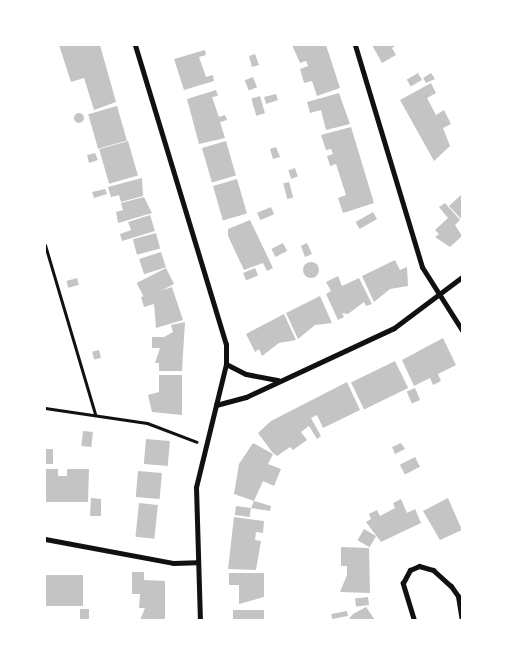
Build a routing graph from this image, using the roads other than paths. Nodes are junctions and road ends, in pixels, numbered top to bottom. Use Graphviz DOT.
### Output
graph roads {
  1 [pos="136,45"];
  2 [pos="355,45"];
  3 [pos="462,277"];
  4 [pos="439,296"];
  5 [pos="462,330"];
  6 [pos="226,364"];
  7 [pos="278,380"];
  8 [pos="216,404"];
  9 [pos="45,539"];
  10 [pos="197,562"];
  11 [pos="460,594"];
  12 [pos="200,620"];
  13 [pos="414,620"];
  14 [pos="462,620"];
  1 -- 6 [label="street"];
  2 -- 4 [label="street"];
  3 -- 4 [label="street"];
  4 -- 5 [label="street"];
  4 -- 7 [label="street"];
  6 -- 7 [label="street"];
  6 -- 8 [label="street"];
  7 -- 8 [label="street"];
  8 -- 10 [label="street"];
  9 -- 10 [label="street"];
  10 -- 12 [label="street"];
  11 -- 13 [label="street"];
  11 -- 14 [label="street"];
}
